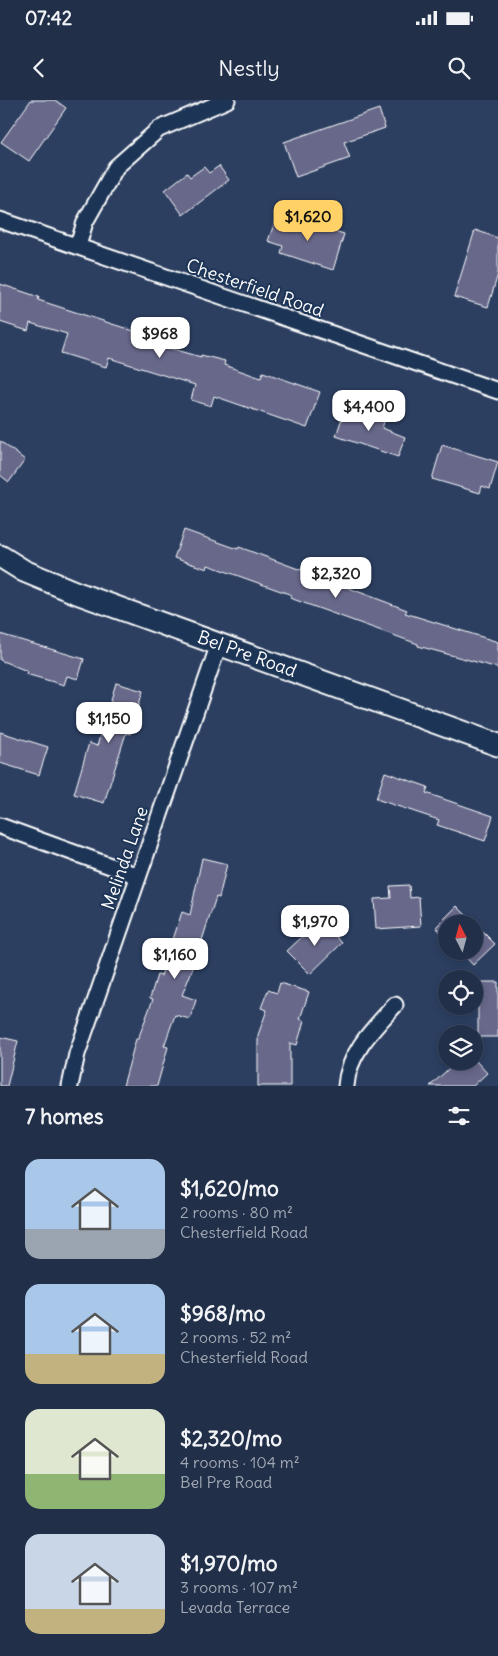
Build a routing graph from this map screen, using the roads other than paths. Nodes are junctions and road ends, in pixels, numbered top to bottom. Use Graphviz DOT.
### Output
graph roads {
  1 [pos="226,100"];
  2 [pos="0,220"];
  3 [pos="78,246"];
  4 [pos="498,391"];
  5 [pos="0,556"];
  6 [pos="220,644"];
  7 [pos="498,745"];
  8 [pos="0,826"];
  9 [pos="138,876"];
  10 [pos="395,1005"];
  11 [pos="70,1086"];
  12 [pos="346,1086"];
  1 -- 3 [label="street"];
  2 -- 3 [label="street, Chesterfield Road"];
  3 -- 4 [label="street, Chesterfield Road"];
  5 -- 6 [label="main road, Bel Pre Road"];
  6 -- 7 [label="main road, Bel Pre Road"];
  6 -- 9 [label="street, Melinda Lane"];
  8 -- 9 [label="street"];
  9 -- 11 [label="street, Melinda Lane"];
  10 -- 12 [label="street"];
}
